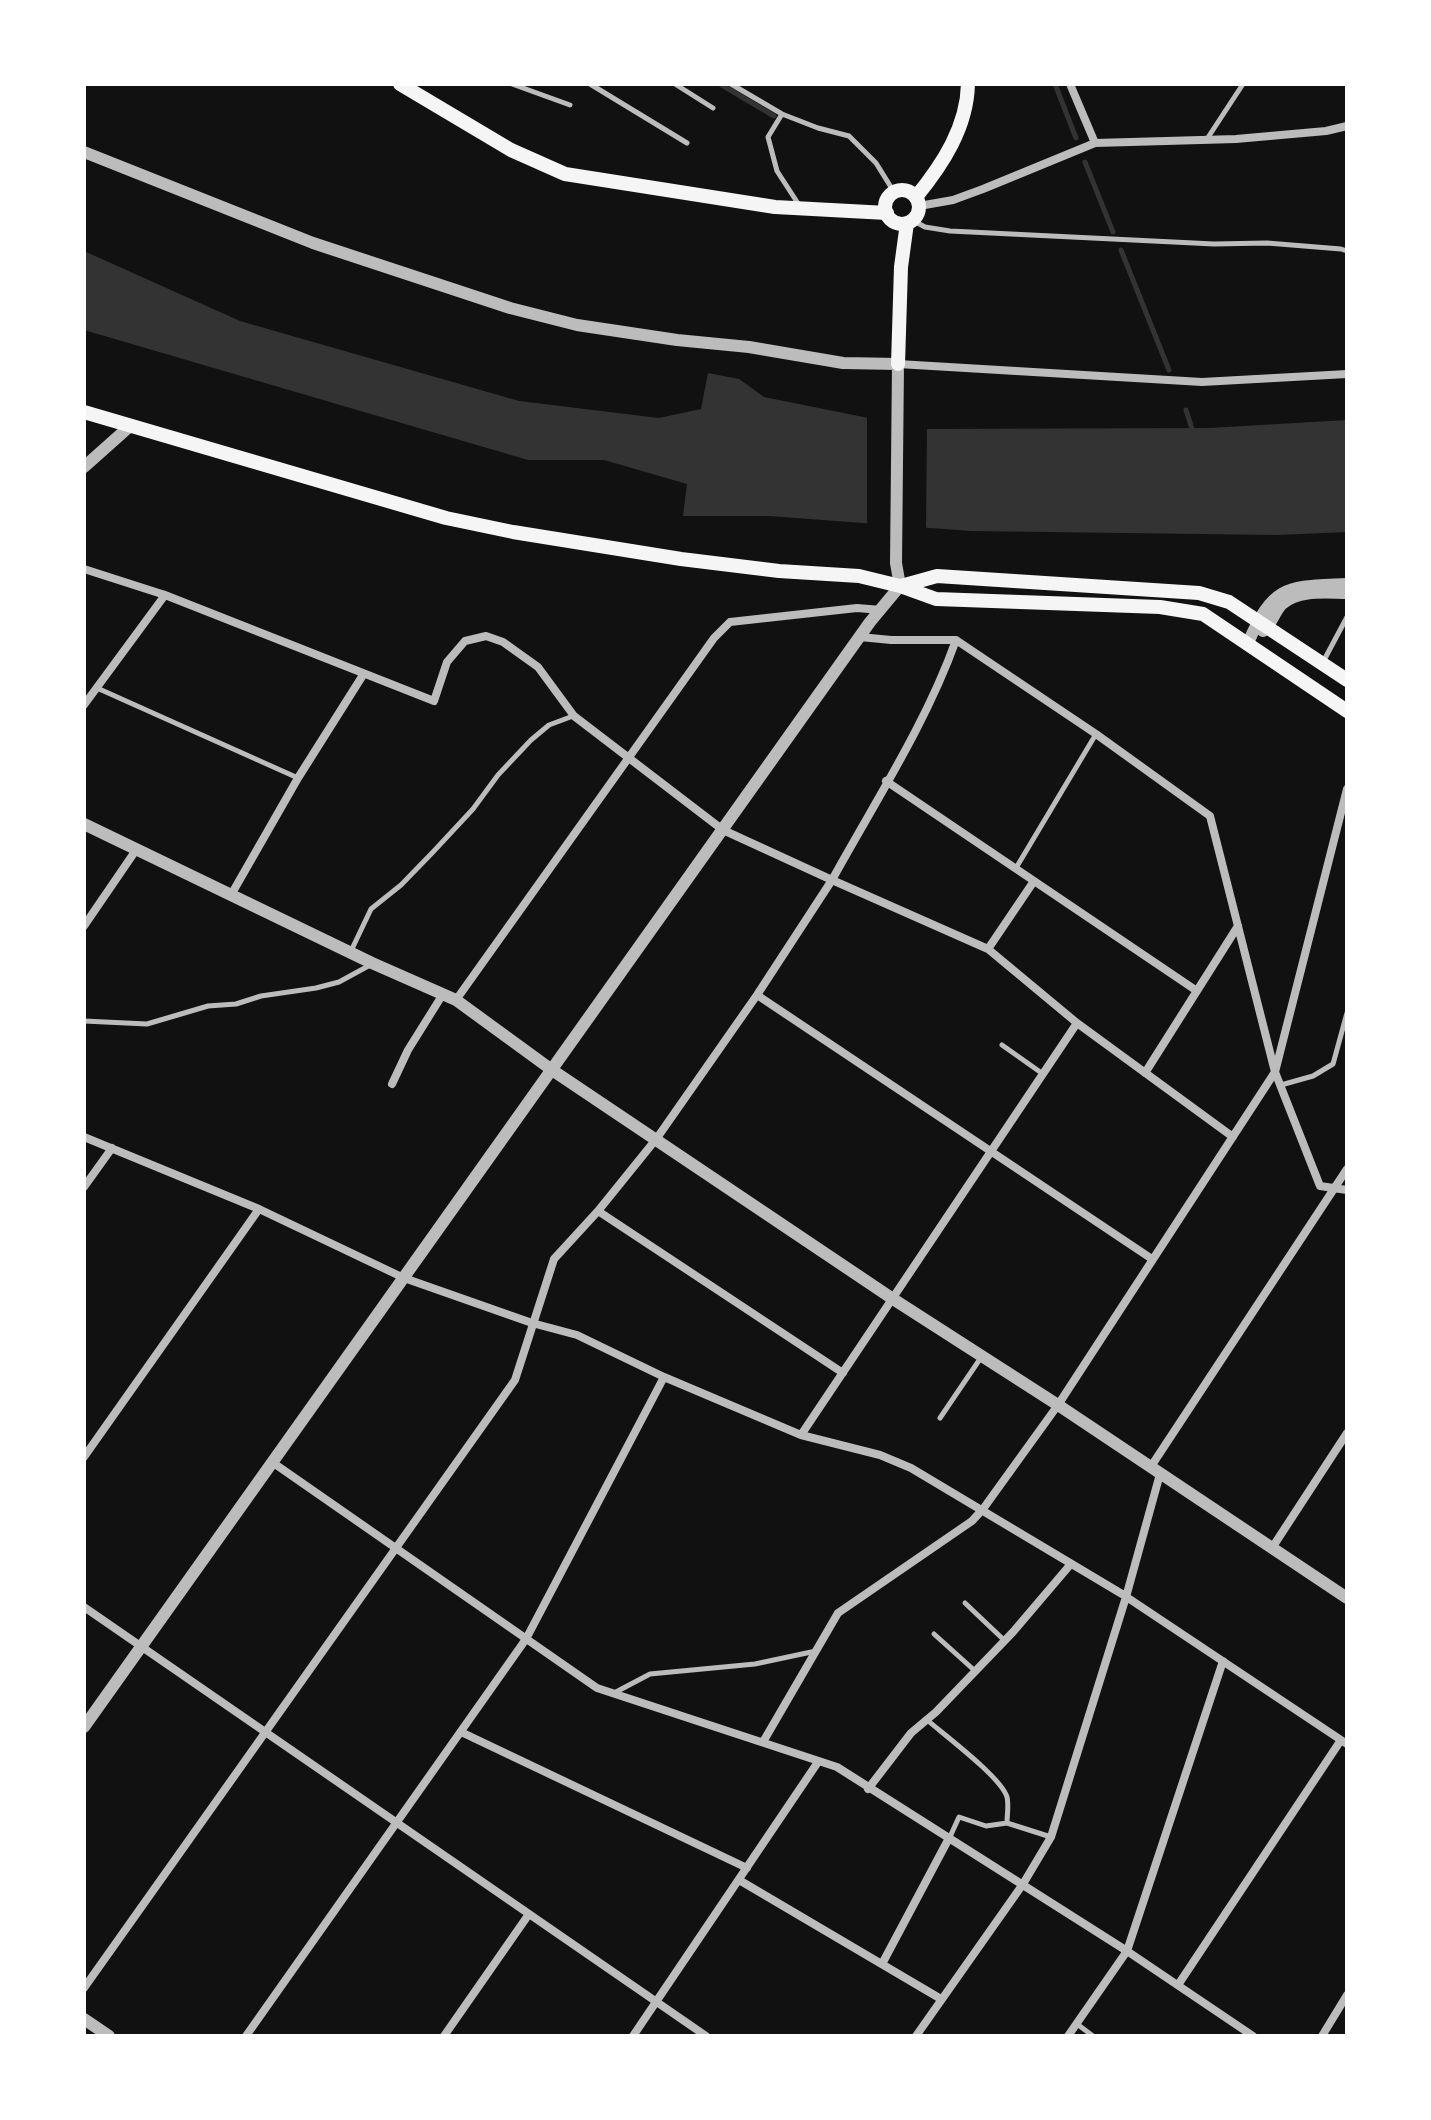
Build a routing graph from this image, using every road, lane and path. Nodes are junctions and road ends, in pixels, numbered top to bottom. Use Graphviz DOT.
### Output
graph roads {
  1 [pos="400,84"];
  2 [pos="512,84"];
  3 [pos="590,84"];
  4 [pos="675,84"];
  5 [pos="731,84"];
  6 [pos="968,84"];
  7 [pos="1070,84"];
  8 [pos="1243,84"];
  9 [pos="570,105"];
  10 [pos="713,108"];
  11 [pos="782,114"];
  12 [pos="1347,126"];
  13 [pos="1206,140"];
  14 [pos="687,143"];
  15 [pos="1095,143"];
  16 [pos="84,152"];
  17 [pos="803,210"];
  18 [pos="902,210"];
  19 [pos="1347,251"];
  20 [pos="898,370"];
  21 [pos="1347,374"];
  22 [pos="84,412"];
  23 [pos="130,426"];
  24 [pos="84,467"];
  25 [pos="84,569"];
  26 [pos="1347,584"];
  27 [pos="900,586"];
  28 [pos="1347,593"];
  29 [pos="165,595"];
  30 [pos="882,610"];
  31 [pos="1347,617"];
  32 [pos="1263,624"];
  33 [pos="860,637"];
  34 [pos="956,640"];
  35 [pos="1248,643"];
  36 [pos="1322,663"];
  37 [pos="363,675"];
  38 [pos="1347,680"];
  39 [pos="97,688"];
  40 [pos="84,705"];
  41 [pos="1347,711"];
  42 [pos="574,716"];
  43 [pos="1096,734"];
  44 [pos="630,758"];
  45 [pos="298,778"];
  46 [pos="886,781"];
  47 [pos="1347,789"];
  48 [pos="84,824"];
  49 [pos="723,830"];
  50 [pos="136,850"];
  51 [pos="1016,868"];
  52 [pos="832,880"];
  53 [pos="1034,881"];
  54 [pos="231,895"];
  55 [pos="84,926"];
  56 [pos="1238,926"];
  57 [pos="988,949"];
  58 [pos="351,953"];
  59 [pos="372,963"];
  60 [pos="1197,991"];
  61 [pos="443,994"];
  62 [pos="757,995"];
  63 [pos="456,1000"];
  64 [pos="1347,1013"];
  65 [pos="84,1021"];
  66 [pos="1077,1023"];
  67 [pos="1002,1045"];
  68 [pos="552,1070"];
  69 [pos="1275,1072"];
  70 [pos="1145,1073"];
  71 [pos="1043,1074"];
  72 [pos="392,1084"];
  73 [pos="1280,1085"];
  74 [pos="84,1137"];
  75 [pos="1233,1137"];
  76 [pos="657,1138"];
  77 [pos="112,1148"];
  78 [pos="991,1152"];
  79 [pos="1347,1169"];
  80 [pos="84,1187"];
  81 [pos="1335,1188"];
  82 [pos="1347,1190"];
  83 [pos="259,1209"];
  84 [pos="598,1211"];
  85 [pos="1152,1259"];
  86 [pos="404,1278"];
  87 [pos="893,1299"];
  88 [pos="532,1323"];
  89 [pos="982,1356"];
  90 [pos="843,1373"];
  91 [pos="664,1377"];
  92 [pos="1058,1405"];
  93 [pos="940,1418"];
  94 [pos="1347,1433"];
  95 [pos="801,1435"];
  96 [pos="84,1457"];
  97 [pos="272,1462"];
  98 [pos="1155,1471"];
  99 [pos="983,1509"];
  100 [pos="1272,1548"];
  101 [pos="396,1549"];
  102 [pos="1070,1565"];
  103 [pos="1126,1597"];
  104 [pos="1347,1598"];
  105 [pos="965,1603"];
  106 [pos="84,1607"];
  107 [pos="934,1634"];
  108 [pos="526,1639"];
  109 [pos="1004,1640"];
  110 [pos="141,1646"];
  111 [pos="816,1651"];
  112 [pos="1223,1661"];
  113 [pos="974,1670"];
  114 [pos="613,1693"];
  115 [pos="926,1719"];
  116 [pos="84,1727"];
  117 [pos="266,1732"];
  118 [pos="461,1732"];
  119 [pos="763,1742"];
  120 [pos="1344,1742"];
  121 [pos="818,1762"];
  122 [pos="868,1789"];
  123 [pos="1007,1823"];
  124 [pos="398,1824"];
  125 [pos="1051,1837"];
  126 [pos="948,1840"];
  127 [pos="747,1868"];
  128 [pos="739,1880"];
  129 [pos="1023,1884"];
  130 [pos="529,1914"];
  131 [pos="1127,1951"];
  132 [pos="882,1964"];
  133 [pos="1178,1985"];
  134 [pos="84,1988"];
  135 [pos="1347,1995"];
  136 [pos="941,1999"];
  137 [pos="656,2002"];
  138 [pos="84,2019"];
  139 [pos="1077,2024"];
  140 [pos="109,2036"];
  141 [pos="246,2036"];
  142 [pos="444,2036"];
  143 [pos="633,2036"];
  144 [pos="706,2036"];
  145 [pos="916,2036"];
  146 [pos="1068,2036"];
  147 [pos="1093,2036"];
  148 [pos="1253,2036"];
  149 [pos="1322,2036"];
  1 -- 17 [label="main road"];
  2 -- 9 [label="lane"];
  3 -- 14 [label="lane"];
  4 -- 10 [label="lane"];
  5 -- 11 [label="lane"];
  6 -- 18 [label="main road"];
  7 -- 15 [label="street"];
  8 -- 13 [label="lane"];
  11 -- 17 [label="lane"];
  11 -- 18 [label="lane"];
  12 -- 13 [label="street"];
  13 -- 15 [label="street"];
  15 -- 18 [label="street"];
  16 -- 20 [label="street"];
  17 -- 18 [label="main road"];
  18 -- 19 [label="lane"];
  18 -- 20 [label="main road"];
  20 -- 21 [label="street"];
  20 -- 27 [label="street"];
  22 -- 23 [label="main road"];
  23 -- 24 [label="street"];
  23 -- 27 [label="main road"];
  25 -- 29 [label="street"];
  26 -- 32 [label="street"];
  27 -- 30 [label="street"];
  27 -- 32 [label="main road"];
  27 -- 35 [label="main road"];
  28 -- 32 [label="street"];
  29 -- 37 [label="street"];
  29 -- 39 [label="street"];
  30 -- 33 [label="street"];
  30 -- 44 [label="street"];
  31 -- 36 [label="lane"];
  32 -- 35 [label="street"];
  32 -- 36 [label="main road"];
  33 -- 34 [label="street"];
  33 -- 49 [label="street"];
  34 -- 43 [label="street"];
  34 -- 46 [label="street"];
  35 -- 41 [label="main road"];
  36 -- 38 [label="main road"];
  37 -- 42 [label="street"];
  37 -- 45 [label="street"];
  39 -- 40 [label="street"];
  39 -- 45 [label="lane"];
  42 -- 44 [label="street"];
  42 -- 58 [label="lane"];
  43 -- 51 [label="lane"];
  43 -- 56 [label="street"];
  44 -- 49 [label="street"];
  44 -- 63 [label="street"];
  45 -- 54 [label="street"];
  46 -- 51 [label="street"];
  46 -- 52 [label="street"];
  47 -- 69 [label="street"];
  48 -- 50 [label="street"];
  49 -- 52 [label="street"];
  49 -- 68 [label="street"];
  50 -- 54 [label="street"];
  50 -- 55 [label="street"];
  51 -- 53 [label="street"];
  52 -- 57 [label="street"];
  52 -- 62 [label="street"];
  53 -- 57 [label="street"];
  53 -- 60 [label="street"];
  54 -- 58 [label="street"];
  56 -- 60 [label="street"];
  56 -- 69 [label="street"];
  57 -- 66 [label="street"];
  58 -- 59 [label="street"];
  59 -- 61 [label="street"];
  59 -- 65 [label="lane"];
  60 -- 70 [label="street"];
  61 -- 63 [label="street"];
  61 -- 72 [label="street"];
  62 -- 76 [label="street"];
  62 -- 78 [label="street"];
  63 -- 68 [label="street"];
  64 -- 73 [label="lane"];
  66 -- 70 [label="street"];
  66 -- 71 [label="street"];
  67 -- 71 [label="lane"];
  68 -- 76 [label="street"];
  68 -- 86 [label="street"];
  69 -- 73 [label="street"];
  69 -- 75 [label="street"];
  70 -- 75 [label="street"];
  71 -- 78 [label="street"];
  73 -- 81 [label="street"];
  74 -- 77 [label="street"];
  75 -- 85 [label="street"];
  76 -- 84 [label="street"];
  76 -- 87 [label="street"];
  77 -- 80 [label="street"];
  77 -- 83 [label="street"];
  78 -- 85 [label="street"];
  78 -- 87 [label="street"];
  79 -- 81 [label="street"];
  81 -- 82 [label="street"];
  81 -- 98 [label="street"];
  83 -- 86 [label="street"];
  83 -- 96 [label="street"];
  84 -- 88 [label="street"];
  84 -- 90 [label="street"];
  85 -- 92 [label="street"];
  86 -- 88 [label="street"];
  86 -- 97 [label="street"];
  87 -- 89 [label="street"];
  87 -- 90 [label="street"];
  88 -- 91 [label="street"];
  88 -- 101 [label="street"];
  89 -- 92 [label="street"];
  89 -- 93 [label="lane"];
  90 -- 95 [label="street"];
  91 -- 95 [label="street"];
  91 -- 108 [label="street"];
  92 -- 98 [label="street"];
  92 -- 99 [label="street"];
  94 -- 100 [label="street"];
  95 -- 99 [label="street"];
  97 -- 101 [label="street"];
  97 -- 110 [label="street"];
  98 -- 100 [label="street"];
  98 -- 103 [label="street"];
  99 -- 102 [label="street"];
  99 -- 111 [label="street"];
  100 -- 104 [label="street"];
  101 -- 108 [label="street"];
  101 -- 117 [label="street"];
  102 -- 103 [label="street"];
  102 -- 109 [label="street"];
  103 -- 112 [label="street"];
  103 -- 125 [label="street"];
  105 -- 109 [label="lane"];
  106 -- 110 [label="street"];
  107 -- 113 [label="lane"];
  108 -- 114 [label="street"];
  108 -- 118 [label="street"];
  109 -- 113 [label="street"];
  110 -- 116 [label="street"];
  110 -- 117 [label="street"];
  111 -- 114 [label="lane"];
  111 -- 119 [label="street"];
  112 -- 120 [label="street"];
  112 -- 131 [label="street"];
  113 -- 115 [label="street"];
  114 -- 119 [label="street"];
  115 -- 122 [label="street"];
  115 -- 123 [label="lane"];
  117 -- 124 [label="street"];
  117 -- 134 [label="street"];
  118 -- 124 [label="street"];
  118 -- 127 [label="street"];
  119 -- 121 [label="street"];
  120 -- 133 [label="street"];
  121 -- 122 [label="street"];
  121 -- 127 [label="street"];
  122 -- 126 [label="street"];
  123 -- 125 [label="lane"];
  123 -- 126 [label="lane"];
  124 -- 130 [label="street"];
  124 -- 141 [label="street"];
  125 -- 129 [label="street"];
  126 -- 129 [label="street"];
  126 -- 132 [label="street"];
  127 -- 128 [label="street"];
  128 -- 132 [label="street"];
  128 -- 137 [label="street"];
  129 -- 131 [label="street"];
  129 -- 136 [label="street"];
  130 -- 137 [label="street"];
  130 -- 142 [label="street"];
  131 -- 133 [label="street"];
  131 -- 139 [label="street"];
  132 -- 136 [label="street"];
  133 -- 148 [label="street"];
  135 -- 149 [label="street"];
  136 -- 145 [label="street"];
  137 -- 143 [label="street"];
  137 -- 144 [label="street"];
  138 -- 140 [label="street"];
  139 -- 146 [label="street"];
  139 -- 147 [label="lane"];
}
